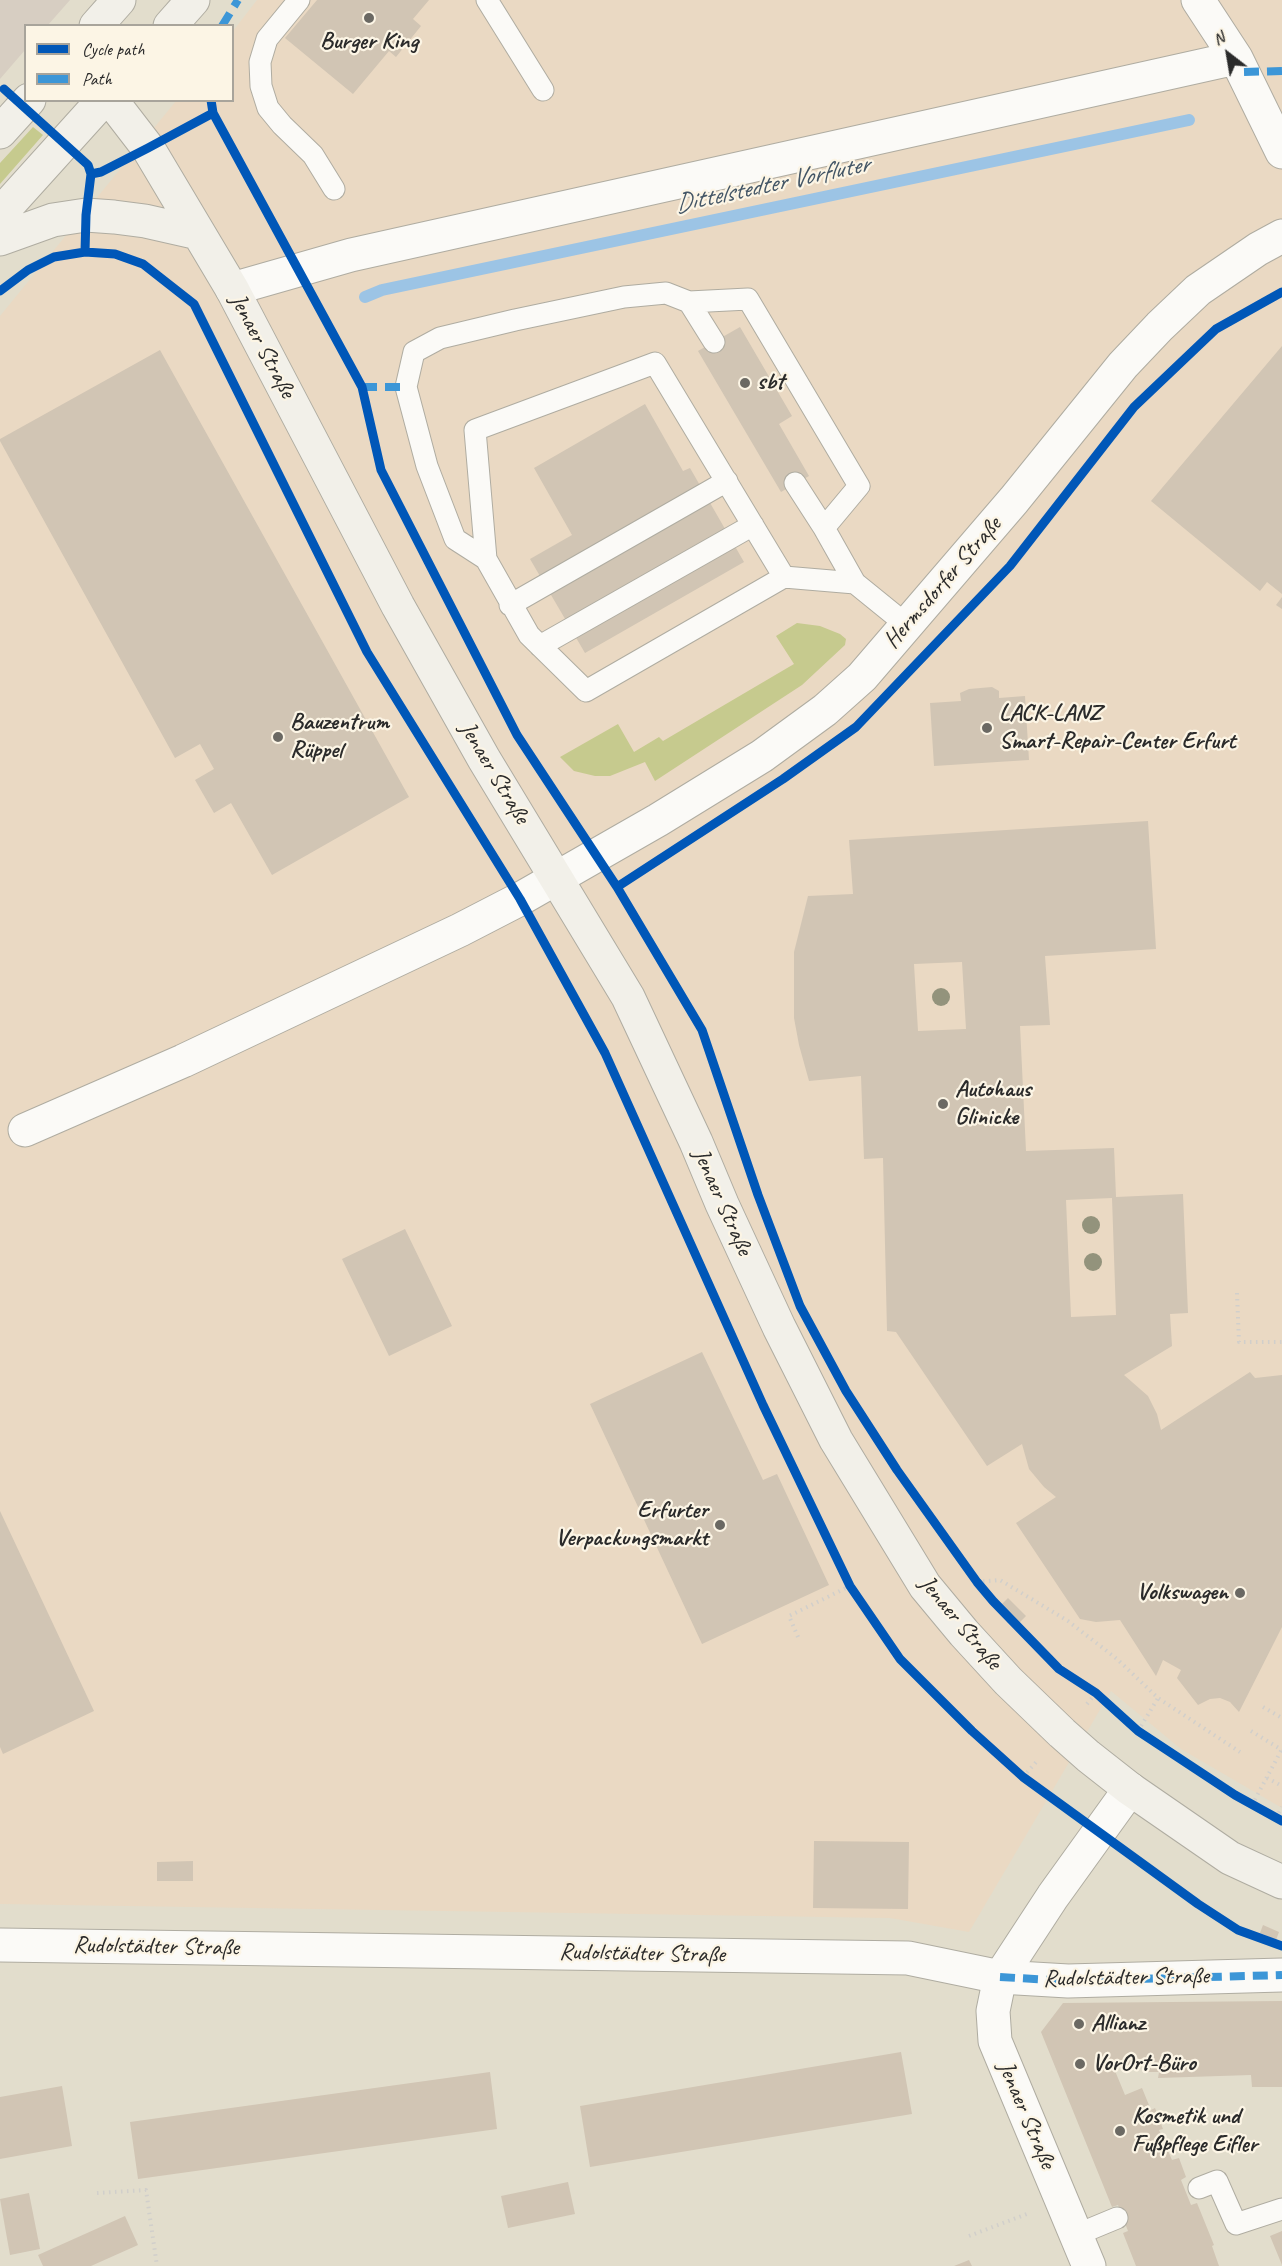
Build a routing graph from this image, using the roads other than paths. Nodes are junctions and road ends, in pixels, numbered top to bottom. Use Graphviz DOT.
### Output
graph roads {
  1 [pos="119,0"];
  2 [pos="193,0"];
  3 [pos="298,0"];
  4 [pos="487,0"];
  5 [pos="1198,0"];
  6 [pos="98,24"];
  7 [pos="172,24"];
  8 [pos="1236,58"];
  9 [pos="543,90"];
  10 [pos="27,102"];
  11 [pos="101,102"];
  12 [pos="113,102"];
  13 [pos="0,132"];
  14 [pos="1282,152"];
  15 [pos="334,189"];
  16 [pos="0,214"];
  17 [pos="198,233"];
  18 [pos="1282,236"];
  19 [pos="0,239"];
  20 [pos="232,289"];
  21 [pos="689,302"];
  22 [pos="714,342"];
  23 [pos="727,481"];
  24 [pos="795,483"];
  25 [pos="753,525"];
  26 [pos="824,528"];
  27 [pos="486,559"];
  28 [pos="784,577"];
  29 [pos="855,583"];
  30 [pos="510,605"];
  31 [pos="908,626"];
  32 [pos="540,646"];
  33 [pos="558,878"];
  34 [pos="26,1130"];
  35 [pos="1130,1789"];
  36 [pos="1282,1882"];
  37 [pos="0,1945"];
  38 [pos="1282,1975"];
  39 [pos="1000,1977"];
  40 [pos="1199,2188"];
  41 [pos="1282,2209"];
  42 [pos="1117,2218"];
  43 [pos="1076,2235"];
  44 [pos="1089,2266"];
  1 -- 6 [label="main road"];
  2 -- 7 [label="main road"];
  3 -- 15 [label="lane"];
  4 -- 9 [label="lane"];
  5 -- 8 [label="street"];
  8 -- 14 [label="street"];
  8 -- 20 [label="street"];
  10 -- 13 [label="main road"];
  11 -- 16 [label="main road"];
  12 -- 17 [label="main road, Jenaer Straße"];
  17 -- 19 [label="main road"];
  17 -- 20 [label="main road, Jenaer Straße"];
  18 -- 31 [label="street, Hermsdorfer Straße"];
  20 -- 33 [label="main road, Jenaer Straße"];
  21 -- 22 [label="lane"];
  21 -- 26 [label="lane"];
  21 -- 27 [label="lane"];
  23 -- 25 [label="lane"];
  23 -- 27 [label="lane"];
  23 -- 30 [label="lane"];
  24 -- 26 [label="lane"];
  25 -- 28 [label="lane"];
  25 -- 32 [label="lane"];
  26 -- 29 [label="lane"];
  27 -- 30 [label="lane"];
  28 -- 29 [label="lane"];
  28 -- 32 [label="lane"];
  29 -- 31 [label="lane"];
  30 -- 32 [label="lane"];
  31 -- 33 [label="street, Hermsdorfer Straße"];
  33 -- 34 [label="street, Hermsdorfer Straße"];
  33 -- 35 [label="main road, Jenaer Straße"];
  35 -- 36 [label="main road"];
  35 -- 39 [label="street, Jenaer Straße"];
  37 -- 39 [label="street, Rudolstädter Straße"];
  38 -- 39 [label="street, Rudolstädter Straße"];
  39 -- 43 [label="street, Jenaer Straße"];
  40 -- 41 [label="lane"];
  42 -- 43 [label="lane"];
  43 -- 44 [label="street, Jenaer Straße"];
}
